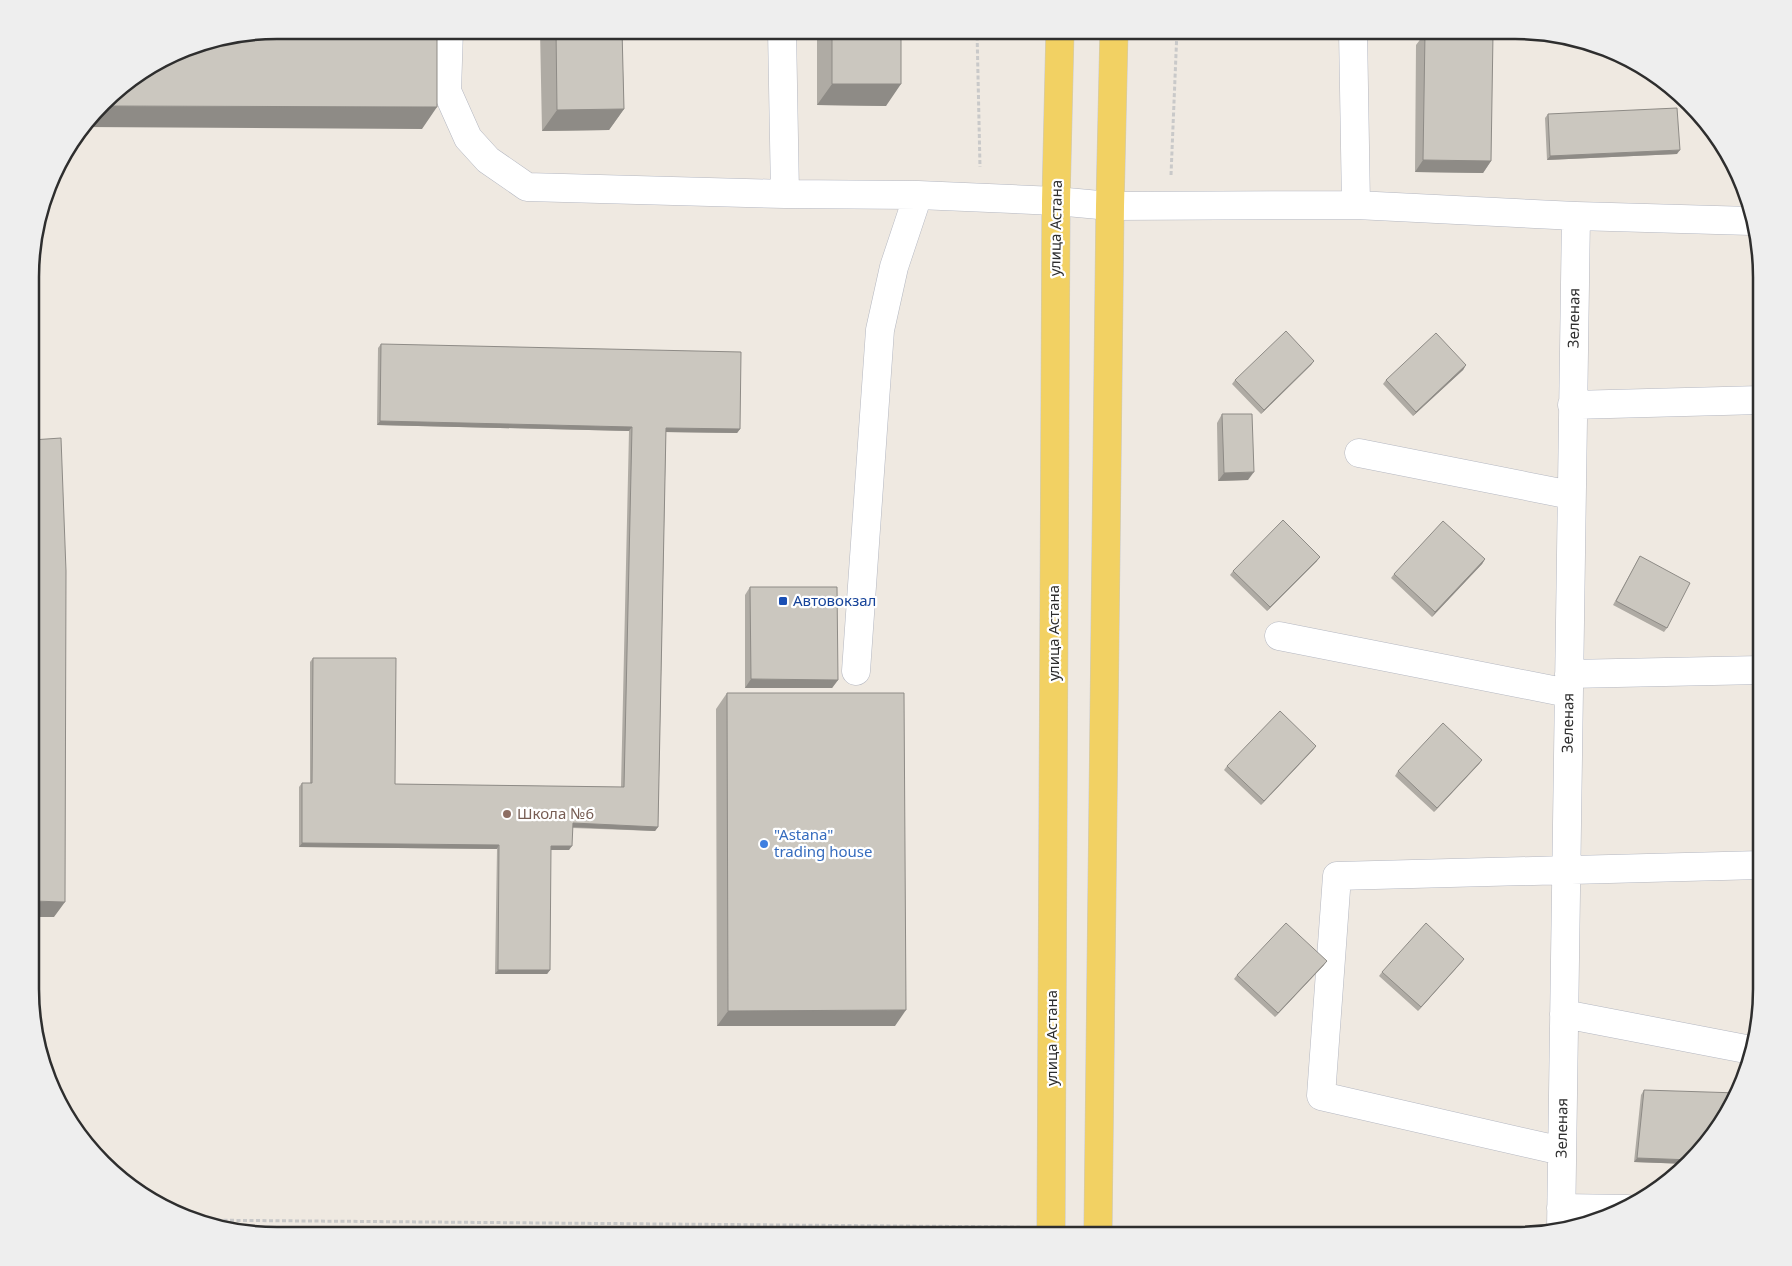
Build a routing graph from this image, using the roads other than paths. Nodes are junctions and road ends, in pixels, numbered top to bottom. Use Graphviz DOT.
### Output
graph roads {
  1 [pos="449,39"];
  2 [pos="782,39"];
  3 [pos="1060,39"];
  4 [pos="1114,39"];
  5 [pos="1353,39"];
  6 [pos="785,194"];
  7 [pos="918,195"];
  8 [pos="1056,201"];
  9 [pos="1356,205"];
  10 [pos="1110,206"];
  11 [pos="1576,216"];
  12 [pos="1747,221"];
  13 [pos="1753,400"];
  14 [pos="1572,405"];
  15 [pos="1359,453"];
  16 [pos="1571,495"];
  17 [pos="1279,636"];
  18 [pos="856,671"];
  19 [pos="1753,671"];
  20 [pos="1569,683"];
  21 [pos="1753,865"];
  22 [pos="1566,870"];
  23 [pos="1564,1014"];
  24 [pos="1746,1049"];
  25 [pos="1562,1151"];
  26 [pos="1595,1214"];
  27 [pos="1561,1219"];
  28 [pos="1050,1227"];
  29 [pos="1098,1227"];
  1 -- 6 [label="street"];
  2 -- 6 [label="street"];
  3 -- 8 [label="main road, улица Астана"];
  4 -- 10 [label="main road"];
  5 -- 9 [label="street"];
  6 -- 7 [label="street"];
  7 -- 8 [label="street"];
  7 -- 18 [label="street"];
  8 -- 10 [label="street"];
  8 -- 28 [label="main road, улица Астана"];
  9 -- 10 [label="street"];
  9 -- 11 [label="street"];
  10 -- 29 [label="main road"];
  11 -- 12 [label="street"];
  11 -- 14 [label="street, Зеленая"];
  13 -- 14 [label="street"];
  14 -- 16 [label="street, Зеленая"];
  15 -- 16 [label="street"];
  16 -- 20 [label="street, Зеленая"];
  17 -- 20 [label="street"];
  19 -- 20 [label="street"];
  20 -- 22 [label="street, Зеленая"];
  21 -- 22 [label="street"];
  22 -- 23 [label="street, Зеленая"];
  22 -- 25 [label="street"];
  23 -- 24 [label="street"];
  23 -- 25 [label="street, Зеленая"];
  25 -- 27 [label="street, Зеленая"];
  26 -- 27 [label="street"];
}
